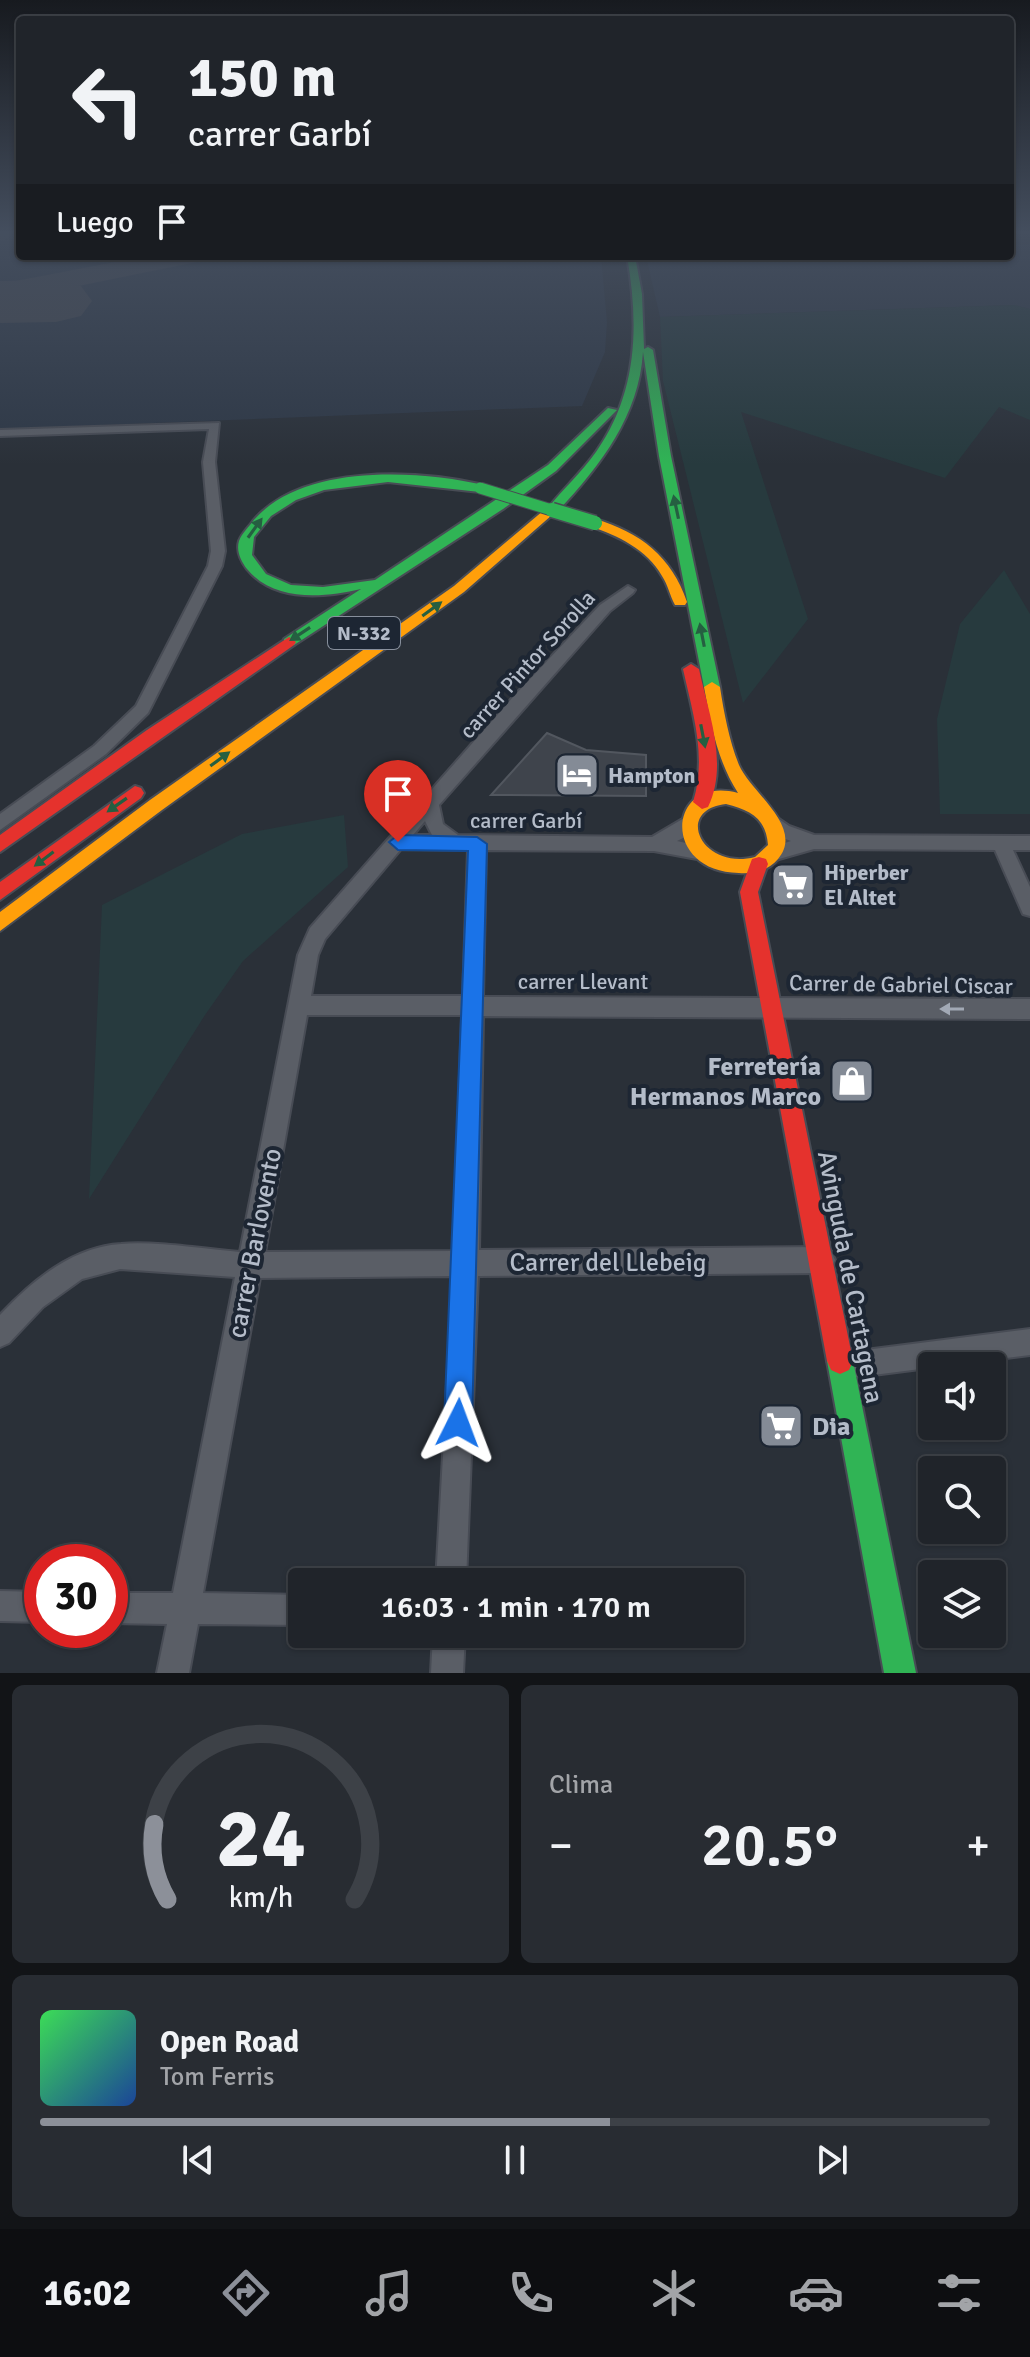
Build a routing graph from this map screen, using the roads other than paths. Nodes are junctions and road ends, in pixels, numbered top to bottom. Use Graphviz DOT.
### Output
graph roads {
  1 [pos="628,309"];
  2 [pos="642,309"];
  3 [pos="643,333"];
  4 [pos="612,410"];
  5 [pos="0,433"];
  6 [pos="389,577"];
  7 [pos="434,584"];
  8 [pos="628,590"];
  9 [pos="149,783"];
  10 [pos="702,802"];
  11 [pos="430,805"];
  12 [pos="756,806"];
  13 [pos="773,822"];
  14 [pos="0,823"];
  15 [pos="686,824"];
  16 [pos="398,842"];
  17 [pos="814,842"];
  18 [pos="1001,843"];
  19 [pos="1030,843"];
  20 [pos="467,844"];
  21 [pos="654,844"];
  22 [pos="0,845"];
  23 [pos="697,852"];
  24 [pos="766,859"];
  25 [pos="724,867"];
  26 [pos="0,892"];
  27 [pos="749,892"];
  28 [pos="1030,908"];
  29 [pos="0,923"];
  30 [pos="298,1005"];
  31 [pos="474,1005"];
  32 [pos="771,1007"];
  33 [pos="1030,1009"];
  34 [pos="822,1260"];
  35 [pos="466,1263"];
  36 [pos="250,1265"];
  37 [pos="0,1334"];
  38 [pos="1030,1342"];
  39 [pos="842,1366"];
  40 [pos="452,1568"];
  41 [pos="0,1606"];
  42 [pos="24,1607"];
  43 [pos="128,1608"];
  44 [pos="185,1609"];
  45 [pos="288,1610"];
  46 [pos="448,1648"];
  47 [pos="173,1673"];
  48 [pos="447,1673"];
  49 [pos="900,1673"];
  1 -- 4 [label="main road"];
  2 -- 3 [label="main road, N-332"];
  12 -- 3 [label="main road, one-way"];
  29 -- 3 [label="main road, N-332, one-way"];
  4 -- 6 [label="main road"];
  4 -- 7 [label="main road"];
  5 -- 14 [label="street"];
  6 -- 10 [label="main road, one-way, bridge"];
  6 -- 22 [label="main road, one-way"];
  8 -- 11 [label="street, carrer Pintor Sorolla"];
  9 -- 26 [label="main road, one-way"];
  10 -- 12 [label="main road"];
  10 -- 15 [label="main road"];
  11 -- 16 [label="street, carrer Pintor Sorolla"];
  11 -- 20 [label="street"];
  12 -- 13 [label="main road"];
  13 -- 17 [label="street"];
  13 -- 24 [label="main road"];
  15 -- 21 [label="street"];
  15 -- 23 [label="main road"];
  16 -- 20 [label="street, carrer Garbí"];
  16 -- 30 [label="street, carrer Barlovento"];
  17 -- 18 [label="street"];
  17 -- 24 [label="street"];
  18 -- 19 [label="street"];
  18 -- 28 [label="street"];
  20 -- 21 [label="street, carrer Garbí"];
  20 -- 31 [label="street"];
  21 -- 23 [label="street, carrer Garbí"];
  23 -- 25 [label="main road"];
  24 -- 25 [label="main road"];
  24 -- 27 [label="main road"];
  25 -- 27 [label="main road"];
  27 -- 32 [label="main road, Avinguda de Cartagena"];
  30 -- 31 [label="street, carrer Llevant"];
  30 -- 36 [label="street, carrer Barlovento"];
  31 -- 32 [label="street, carrer Llevant"];
  31 -- 35 [label="street"];
  33 -- 32 [label="street, Carrer de Gabriel Ciscar, one-way"];
  32 -- 34 [label="main road, Avinguda de Cartagena"];
  34 -- 35 [label="street, Carrer del Llebeig"];
  34 -- 39 [label="main road, Avinguda de Cartagena"];
  35 -- 36 [label="street, Carrer del Llebeig"];
  35 -- 40 [label="street"];
  36 -- 37 [label="street, Carrer del Llebeig"];
  36 -- 44 [label="street, carrer Barlovento"];
  38 -- 39 [label="street"];
  39 -- 49 [label="main road, Avinguda de Cartagena"];
  41 -- 42 [label="street"];
  43 -- 44 [label="street"];
  44 -- 45 [label="street"];
  44 -- 47 [label="street, carrer Barlovento"];
  46 -- 48 [label="street"];
}
